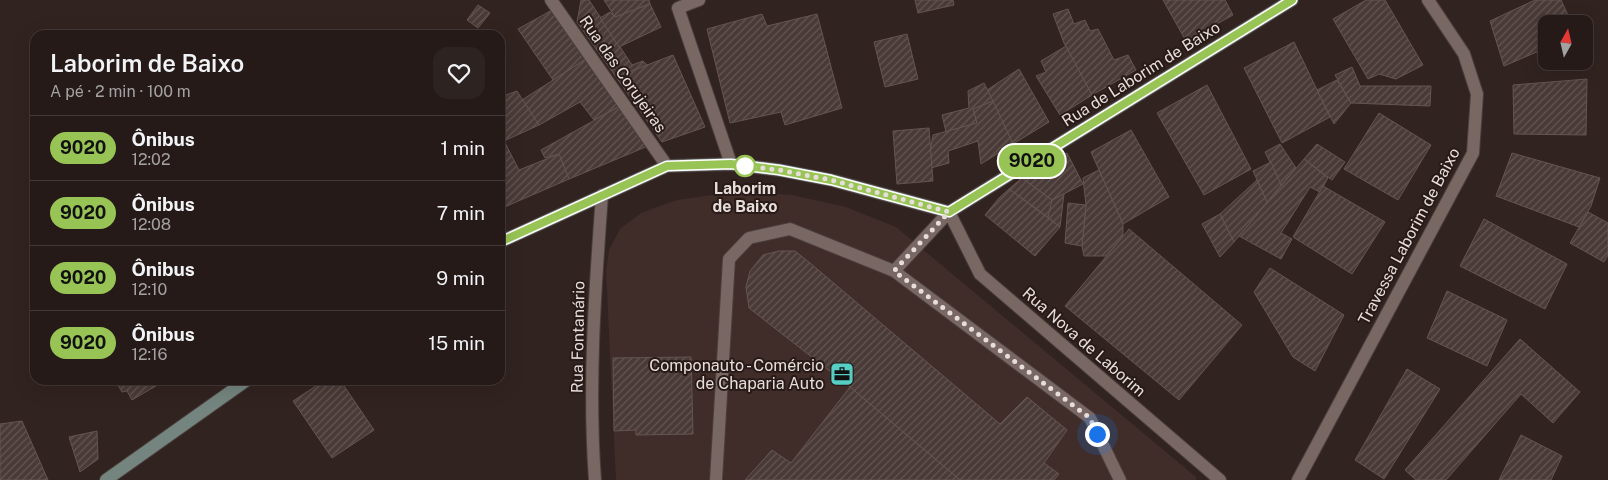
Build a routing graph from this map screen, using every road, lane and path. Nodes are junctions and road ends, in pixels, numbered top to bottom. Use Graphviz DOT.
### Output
graph roads {
  1 [pos="551,0"];
  2 [pos="699,0"];
  3 [pos="1292,0"];
  4 [pos="1428,0"];
  5 [pos="731,164"];
  6 [pos="667,166"];
  7 [pos="602,196"];
  8 [pos="949,212"];
  9 [pos="505,240"];
  10 [pos="894,271"];
  11 [pos="240,385"];
  12 [pos="106,480"];
  13 [pos="595,480"];
  14 [pos="716,480"];
  15 [pos="1120,480"];
  16 [pos="1220,480"];
  17 [pos="1298,480"];
  1 -- 6 [label="street, Rua das Corujeiras"];
  2 -- 5 [label="street"];
  3 -- 8 [label="main road, Rua de Laborim de Baixo"];
  4 -- 17 [label="street, Travessa Laborim de Baixo"];
  5 -- 6 [label="main road"];
  5 -- 8 [label="main road"];
  6 -- 7 [label="main road"];
  7 -- 9 [label="main road"];
  7 -- 13 [label="street, Rua Fontanário"];
  8 -- 10 [label="street"];
  8 -- 16 [label="street, Rua Nova de Laborim"];
  10 -- 14 [label="street"];
  10 -- 15 [label="street"];
  11 -- 12 [label="main road"];
}
